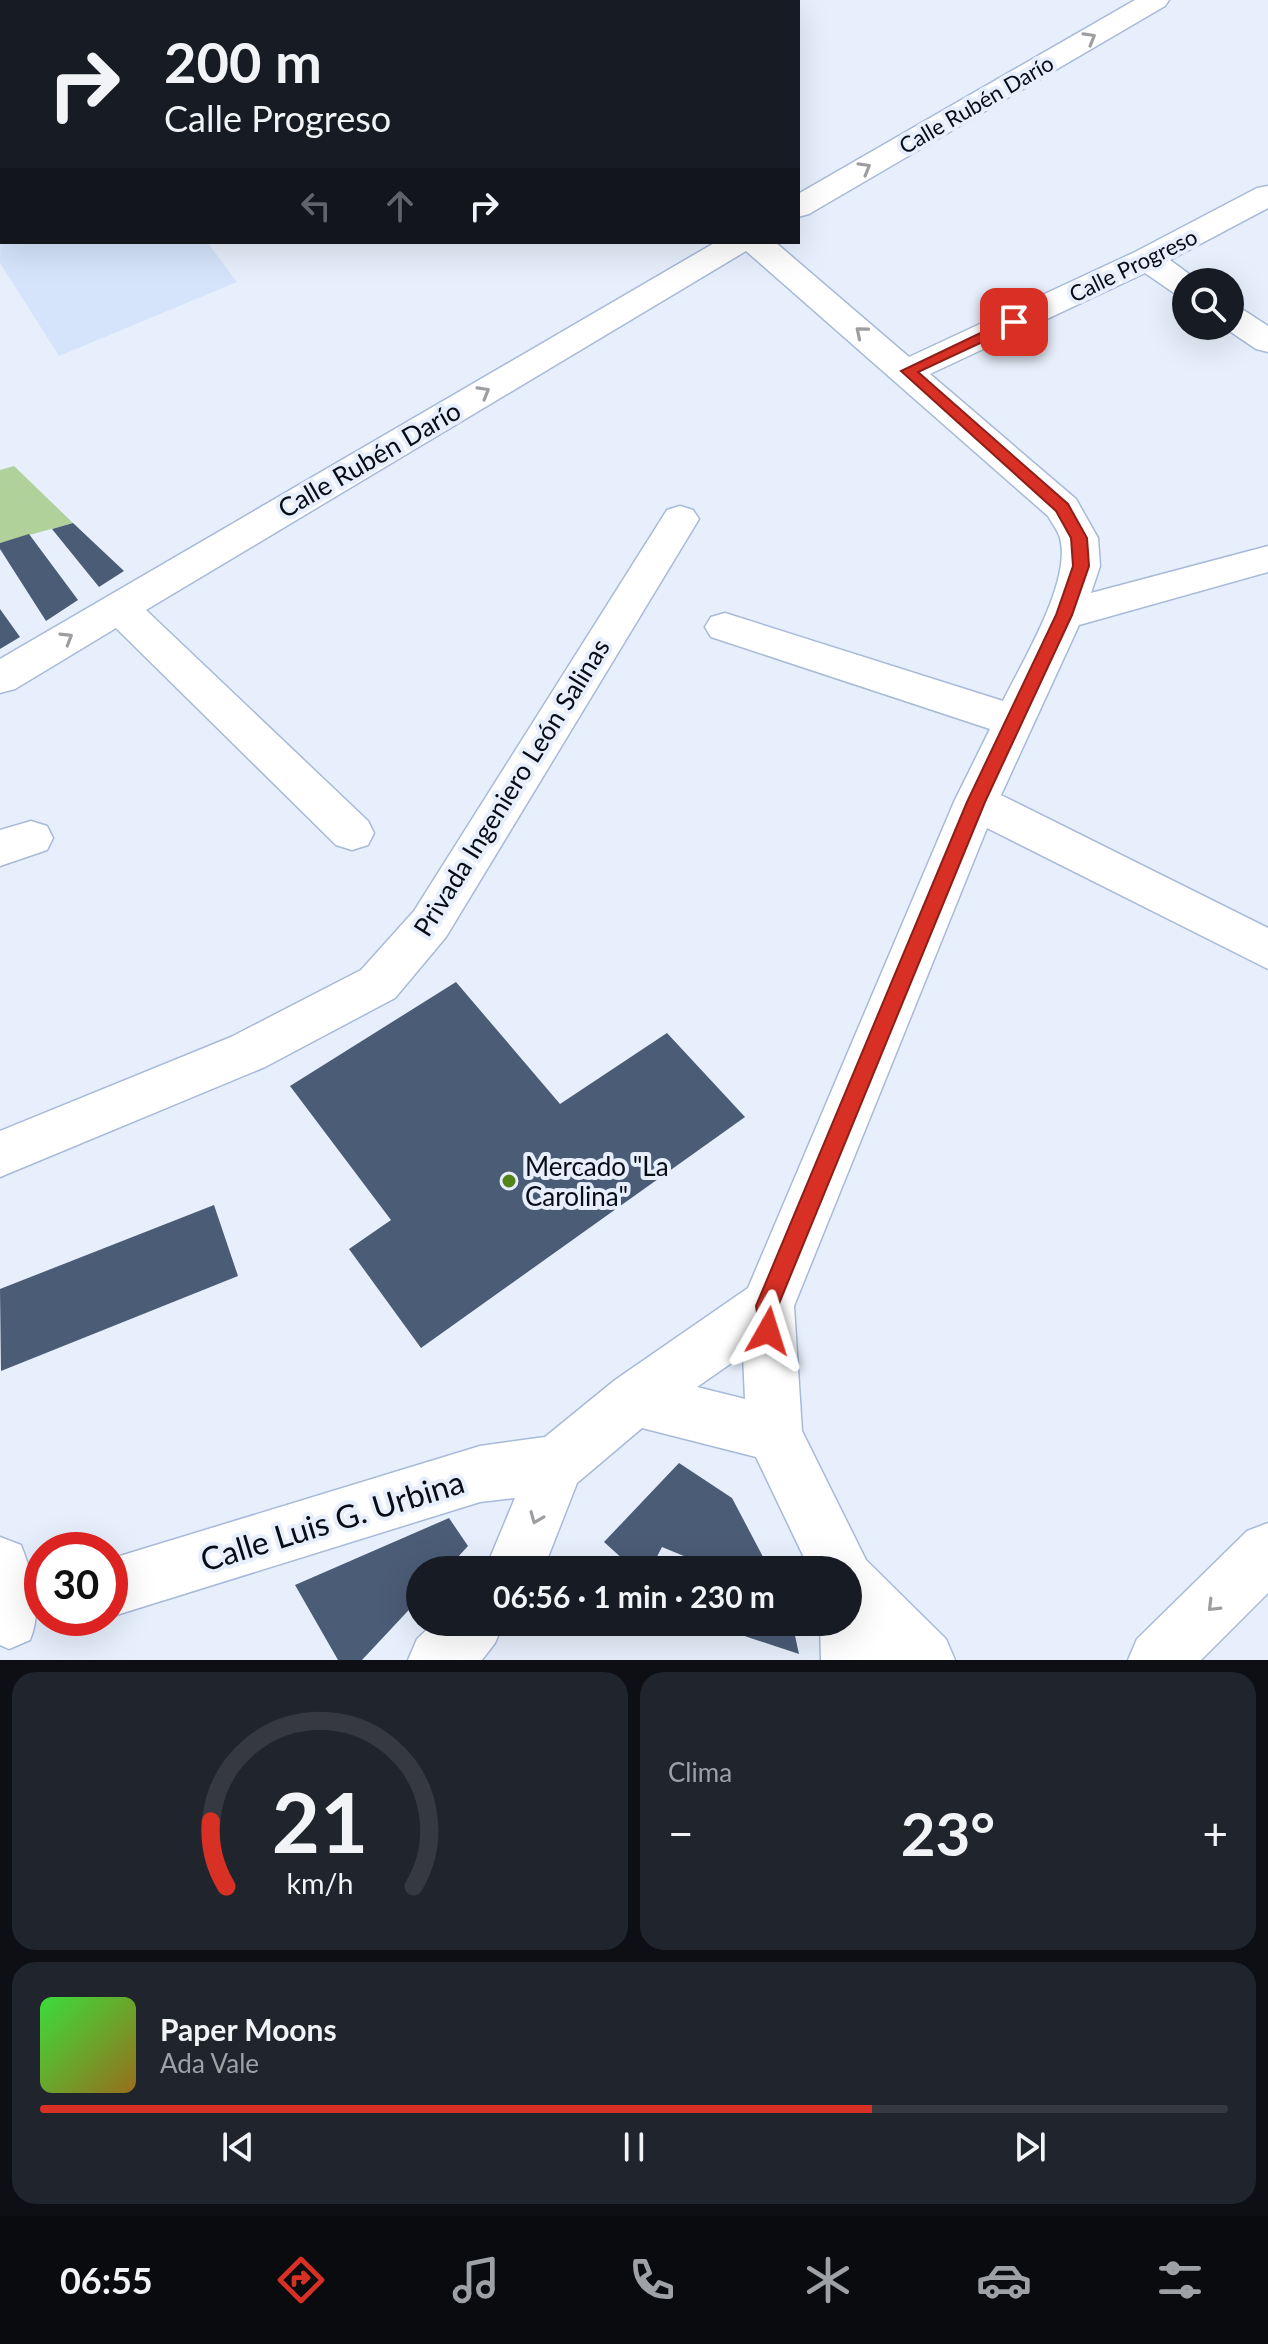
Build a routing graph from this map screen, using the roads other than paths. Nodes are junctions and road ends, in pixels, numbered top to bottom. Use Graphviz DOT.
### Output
graph roads {
  1 [pos="1155,0"];
  2 [pos="1265,202"];
  3 [pos="800,206"];
  4 [pos="736,244"];
  5 [pos="757,244"];
  6 [pos="1147,259"];
  7 [pos="1172,276"];
  8 [pos="1244,325"];
  9 [pos="1268,341"];
  10 [pos="908,371"];
  11 [pos="680,519"];
  12 [pos="1268,559"];
  13 [pos="118,607"];
  14 [pos="1064,615"];
  15 [pos="725,627"];
  16 [pos="0,678"];
  17 [pos="1012,720"];
  18 [pos="976,802"];
  19 [pos="352,833"];
  20 [pos="1268,950"];
  21 [pos="0,1154"];
  22 [pos="767,1306"];
  23 [pos="634,1399"];
  24 [pos="774,1434"];
  25 [pos="557,1464"];
  26 [pos="1268,1552"];
  27 [pos="520,1556"];
  28 [pos="834,1556"];
  29 [pos="128,1582"];
  30 [pos="862,1596"];
  31 [pos="463,1636"];
  32 [pos="850,1636"];
  33 [pos="438,1660"];
  34 [pos="851,1660"];
  35 [pos="925,1660"];
  36 [pos="1158,1660"];
  3 -- 1 [label="street, Calle Rubén Darío, one-way"];
  2 -- 6 [label="street, Calle Progreso"];
  13 -- 4 [label="street, Calle Rubén Darío, one-way"];
  10 -- 5 [label="street, one-way"];
  6 -- 7 [label="street"];
  6 -- 10 [label="street, Calle Progreso"];
  8 -- 9 [label="street"];
  10 -- 14 [label="street"];
  11 -- 21 [label="street, Privada Ingeniero León Salinas"];
  12 -- 14 [label="street"];
  16 -- 13 [label="street, Calle Rubén Darío, one-way"];
  13 -- 19 [label="street"];
  14 -- 17 [label="street"];
  15 -- 17 [label="street"];
  17 -- 18 [label="street"];
  18 -- 20 [label="street"];
  18 -- 22 [label="street"];
  22 -- 23 [label="street"];
  22 -- 24 [label="street"];
  23 -- 24 [label="street"];
  23 -- 25 [label="street"];
  24 -- 28 [label="street"];
  25 -- 27 [label="street, one-way"];
  25 -- 29 [label="street, Calle Luis G. Urbina"];
  26 -- 36 [label="street, one-way"];
  30 -- 35 [label="street"];
  31 -- 33 [label="street"];
  32 -- 34 [label="street"];
}
